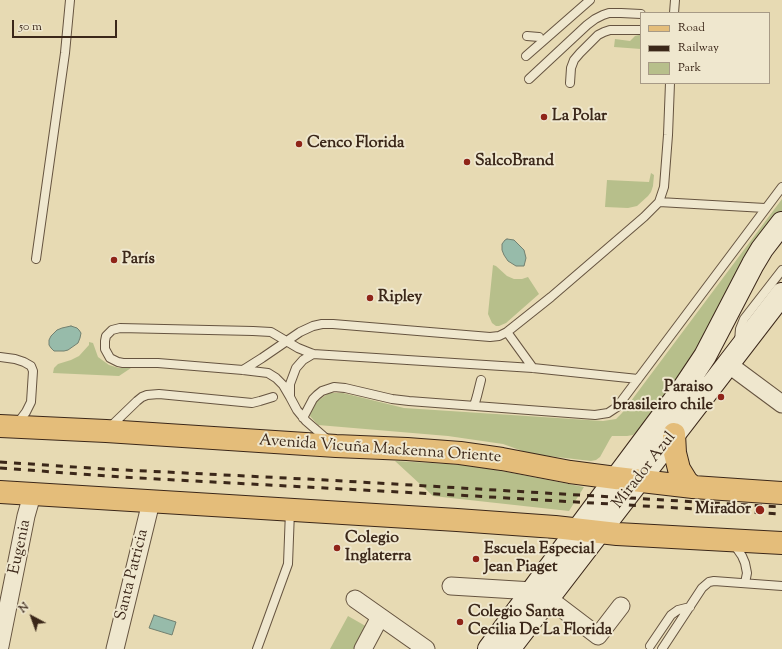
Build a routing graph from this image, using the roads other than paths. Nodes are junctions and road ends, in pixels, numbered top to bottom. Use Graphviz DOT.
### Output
graph roads {
  1 [pos="70,0"];
  2 [pos="582,0"];
  3 [pos="590,0"];
  4 [pos="675,0"];
  5 [pos="674,12"];
  6 [pos="640,14"];
  7 [pos="640,30"];
  8 [pos="527,36"];
  9 [pos="539,37"];
  10 [pos="529,79"];
  11 [pos="570,83"];
  12 [pos="670,84"];
  13 [pos="782,187"];
  14 [pos="660,202"];
  15 [pos="765,208"];
  16 [pos="782,223"];
  17 [pos="36,259"];
  18 [pos="782,270"];
  19 [pos="782,294"];
  20 [pos="507,332"];
  21 [pos="286,341"];
  22 [pos="313,354"];
  23 [pos="0,357"];
  24 [pos="733,357"];
  25 [pos="532,368"];
  26 [pos="243,370"];
  27 [pos="638,379"];
  28 [pos="481,380"];
  29 [pos="274,396"];
  30 [pos="290,397"];
  31 [pos="782,404"];
  32 [pos="474,406"];
  33 [pos="303,418"];
  34 [pos="7,426"];
  35 [pos="106,431"];
  36 [pos="674,434"];
  37 [pos="336,446"];
  38 [pos="616,478"];
  39 [pos="638,481"];
  40 [pos="693,487"];
  41 [pos="0,492"];
  42 [pos="782,493"];
  43 [pos="32,494"];
  44 [pos="151,502"];
  45 [pos="290,510"];
  46 [pos="588,531"];
  47 [pos="732,540"];
  48 [pos="782,543"];
  49 [pos="745,583"];
  50 [pos="451,586"];
  51 [pos="782,586"];
  52 [pos="540,594"];
  53 [pos="355,599"];
  54 [pos="621,606"];
  55 [pos="690,606"];
  56 [pos="380,617"];
  57 [pos="0,646"];
  58 [pos="650,646"];
  59 [pos="115,649"];
  60 [pos="257,649"];
  61 [pos="363,649"];
  62 [pos="426,649"];
  63 [pos="489,649"];
  64 [pos="508,649"];
  65 [pos="662,649"];
  1 -- 17 [label="lane"];
  2 -- 9 [label="lane"];
  3 -- 9 [label="lane"];
  4 -- 5 [label="lane"];
  6 -- 10 [label="lane"];
  7 -- 11 [label="lane"];
  8 -- 9 [label="lane"];
  12 -- 14 [label="lane"];
  13 -- 15 [label="lane"];
  14 -- 15 [label="lane"];
  14 -- 20 [label="lane"];
  15 -- 27 [label="lane"];
  16 -- 38 [label="main road, Mirador Azul"];
  18 -- 24 [label="lane"];
  19 -- 24 [label="main road, Mirador Azul"];
  20 -- 21 [label="lane"];
  20 -- 25 [label="lane"];
  21 -- 22 [label="lane"];
  21 -- 26 [label="lane"];
  21 -- 26 [label="lane"];
  22 -- 25 [label="lane"];
  22 -- 30 [label="lane"];
  23 -- 34 [label="lane"];
  24 -- 31 [label="street"];
  24 -- 36 [label="main road, Mirador Azul"];
  25 -- 27 [label="lane"];
  26 -- 30 [label="lane"];
  27 -- 32 [label="lane"];
  28 -- 32 [label="lane"];
  29 -- 35 [label="lane"];
  30 -- 33 [label="lane"];
  32 -- 33 [label="lane"];
  33 -- 37 [label="lane"];
  34 -- 35 [label="main road, Avenida Vicuña Mackenna Oriente"];
  35 -- 37 [label="main road, Avenida Vicuña Mackenna Oriente"];
  36 -- 39 [label="main road, Mirador Azul"];
  36 -- 40 [label="main road"];
  37 -- 38 [label="main road, Avenida Vicuña Mackenna Oriente"];
  38 -- 39 [label="main road, Avenida Vicuña Mackenna Oriente"];
  38 -- 46 [label="main road, Mirador Azul"];
  39 -- 40 [label="main road, Avenida Vicuña Mackenna Oriente"];
  39 -- 46 [label="main road, Mirador Azul"];
  40 -- 42 [label="main road, Avenida Vicuña Mackenna Oriente"];
  41 -- 43 [label="main road"];
  43 -- 44 [label="main road"];
  43 -- 57 [label="street, Eugenia"];
  44 -- 45 [label="main road"];
  44 -- 59 [label="street, Santa Patricia"];
  45 -- 46 [label="main road"];
  45 -- 60 [label="lane"];
  46 -- 47 [label="main road"];
  46 -- 52 [label="main road, Mirador Azul"];
  47 -- 48 [label="main road"];
  47 -- 49 [label="lane"];
  49 -- 51 [label="lane"];
  49 -- 55 [label="lane"];
  50 -- 52 [label="street"];
  52 -- 54 [label="street"];
  52 -- 63 [label="main road, Mirador Azul"];
  52 -- 64 [label="main road, Mirador Azul"];
  53 -- 56 [label="street"];
  55 -- 58 [label="lane"];
  55 -- 65 [label="lane"];
  56 -- 61 [label="street"];
  56 -- 62 [label="street"];
}
